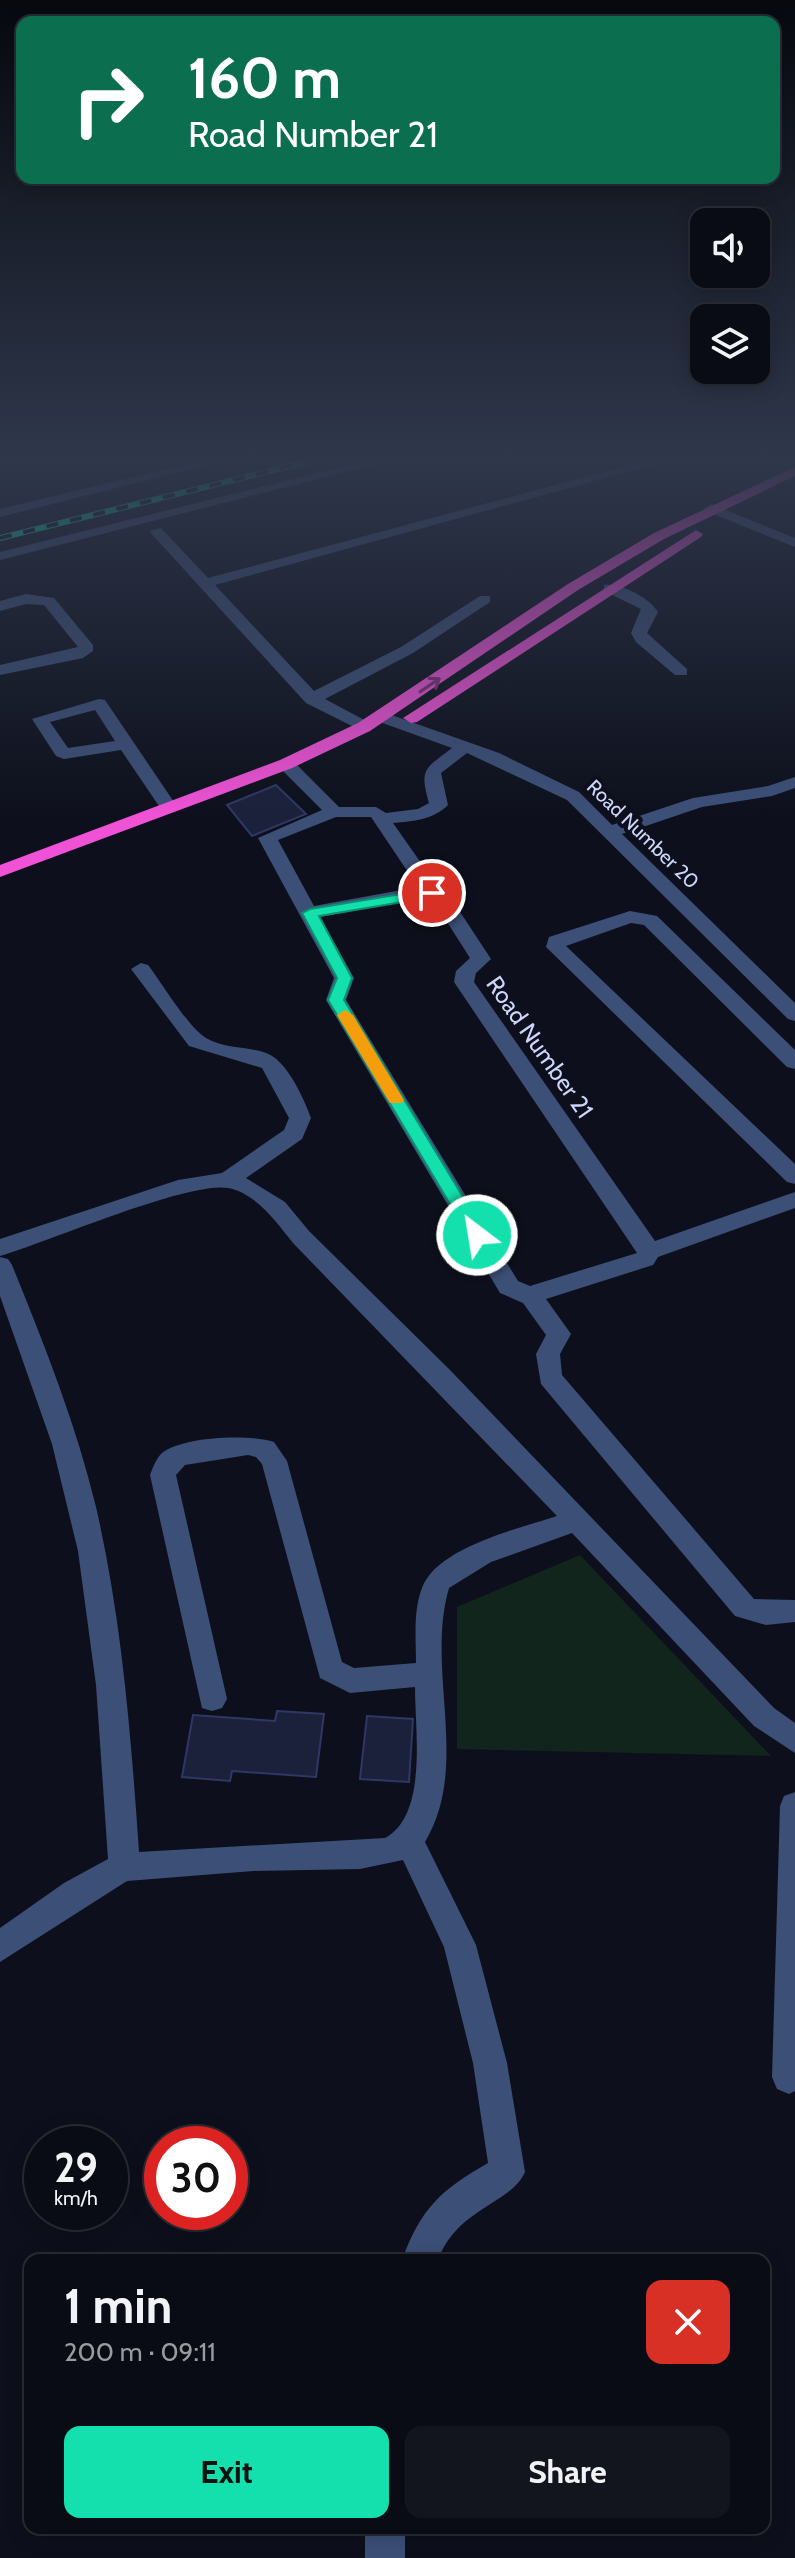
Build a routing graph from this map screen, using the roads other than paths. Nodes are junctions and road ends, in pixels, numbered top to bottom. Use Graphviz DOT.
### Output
graph roads {
  1 [pos="200,577"];
  2 [pos="226,577"];
  3 [pos="590,577"];
  4 [pos="627,577"];
  5 [pos="205,583"];
  6 [pos="609,588"];
  7 [pos="485,599"];
  8 [pos="0,606"];
  9 [pos="2,666"];
  10 [pos="681,672"];
  11 [pos="312,699"];
  12 [pos="383,717"];
  13 [pos="401,724"];
  14 [pos="364,727"];
  15 [pos="125,744"];
  16 [pos="464,747"];
  17 [pos="292,769"];
  18 [pos="795,782"];
  19 [pos="169,808"];
  20 [pos="334,812"];
  21 [pos="383,819"];
  22 [pos="611,831"];
  23 [pos="0,871"];
  24 [pos="0,886"];
  25 [pos="432,893"];
  26 [pos="310,913"];
  27 [pos="141,969"];
  28 [pos="795,1015"];
  29 [pos="795,1062"];
  30 [pos="795,1177"];
  31 [pos="228,1180"];
  32 [pos="795,1200"];
  33 [pos="0,1248"];
  34 [pos="647,1255"];
  35 [pos="0,1265"];
  36 [pos="530,1295"];
  37 [pos="575,1521"];
  38 [pos="795,1611"];
  39 [pos="429,1674"];
  40 [pos="212,1699"];
  41 [pos="795,1740"];
  42 [pos="795,1806"];
  43 [pos="409,1841"];
  44 [pos="124,1867"];
  45 [pos="2,1944"];
  46 [pos="789,2077"];
  47 [pos="422,2254"];
  48 [pos="385,2534"];
  49 [pos="385,2558"];
  1 -- 5 [label="street"];
  2 -- 5 [label="street"];
  12 -- 3 [label="highway, one-way"];
  4 -- 6 [label="highway"];
  5 -- 11 [label="street"];
  6 -- 10 [label="street"];
  6 -- 13 [label="highway"];
  7 -- 11 [label="street"];
  8 -- 9 [label="street"];
  11 -- 14 [label="street"];
  12 -- 13 [label="street, Road Number 20"];
  12 -- 14 [label="highway"];
  13 -- 16 [label="street, Road Number 20"];
  13 -- 17 [label="highway"];
  14 -- 17 [label="highway"];
  15 -- 15 [label="street"];
  15 -- 19 [label="street"];
  16 -- 21 [label="street"];
  16 -- 22 [label="street, Road Number 20"];
  17 -- 19 [label="highway"];
  17 -- 20 [label="street"];
  17 -- 24 [label="highway"];
  18 -- 22 [label="street"];
  19 -- 23 [label="highway"];
  20 -- 21 [label="street"];
  20 -- 26 [label="street"];
  21 -- 25 [label="street"];
  22 -- 28 [label="street, Road Number 20"];
  25 -- 26 [label="street"];
  25 -- 34 [label="street, Road Number 21"];
  26 -- 36 [label="street"];
  27 -- 31 [label="street"];
  29 -- 30 [label="street"];
  31 -- 33 [label="street"];
  31 -- 37 [label="street"];
  32 -- 34 [label="street"];
  34 -- 36 [label="street"];
  35 -- 44 [label="street"];
  36 -- 38 [label="street"];
  37 -- 39 [label="street"];
  37 -- 41 [label="street"];
  39 -- 40 [label="street"];
  39 -- 43 [label="street"];
  42 -- 46 [label="street"];
  43 -- 44 [label="street"];
  43 -- 47 [label="street"];
  44 -- 45 [label="street"];
  48 -- 49 [label="street"];
}
